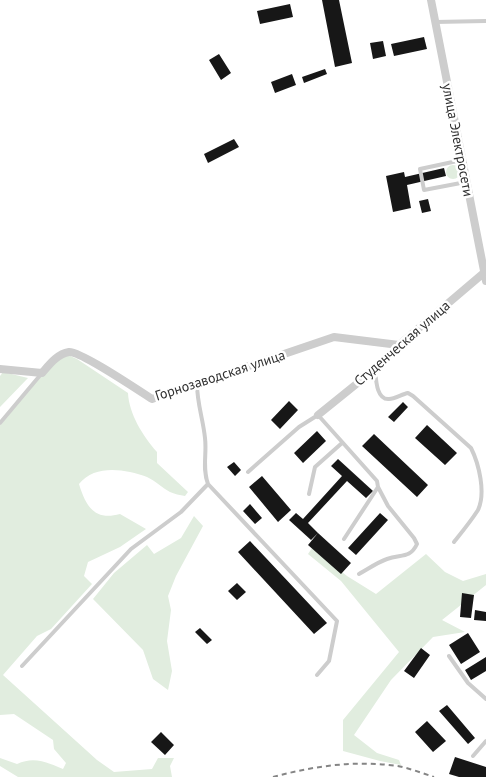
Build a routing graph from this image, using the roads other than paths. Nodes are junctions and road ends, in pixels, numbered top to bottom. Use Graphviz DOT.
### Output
graph roads {
  1 [pos="431,0"];
  2 [pos="486,21"];
  3 [pos="435,22"];
  4 [pos="462,160"];
  5 [pos="466,182"];
  6 [pos="485,271"];
  7 [pos="486,280"];
  8 [pos="399,345"];
  9 [pos="0,369"];
  10 [pos="375,369"];
  11 [pos="42,373"];
  12 [pos="197,384"];
  13 [pos="318,415"];
  14 [pos="0,422"];
  15 [pos="342,443"];
  16 [pos="248,472"];
  17 [pos="208,484"];
  18 [pos="378,487"];
  19 [pos="309,494"];
  20 [pos="344,539"];
  21 [pos="454,542"];
  22 [pos="359,574"];
  23 [pos="449,656"];
  24 [pos="22,666"];
  25 [pos="317,675"];
  26 [pos="486,699"];
  27 [pos="486,741"];
  28 [pos="473,756"];
  1 -- 3 [label="street, улица Электросети"];
  2 -- 3 [label="lane"];
  3 -- 4 [label="street, улица Электросети"];
  4 -- 5 [label="street, улица Электросети"];
  4 -- 5 [label="lane"];
  5 -- 6 [label="street, улица Электросети"];
  6 -- 7 [label="street, улица Электросети"];
  6 -- 8 [label="street, Студенческая улица"];
  8 -- 10 [label="street, Студенческая улица"];
  8 -- 12 [label="street, Горнозаводская улица"];
  9 -- 11 [label="street"];
  10 -- 13 [label="street, Студенческая улица"];
  10 -- 21 [label="lane"];
  11 -- 12 [label="street, Горнозаводская улица"];
  11 -- 14 [label="lane"];
  12 -- 17 [label="lane"];
  13 -- 15 [label="lane"];
  13 -- 16 [label="lane"];
  15 -- 18 [label="lane"];
  15 -- 19 [label="lane"];
  17 -- 24 [label="lane"];
  17 -- 25 [label="lane"];
  18 -- 20 [label="lane"];
  18 -- 22 [label="lane"];
  23 -- 26 [label="lane"];
  27 -- 28 [label="lane"];
}
